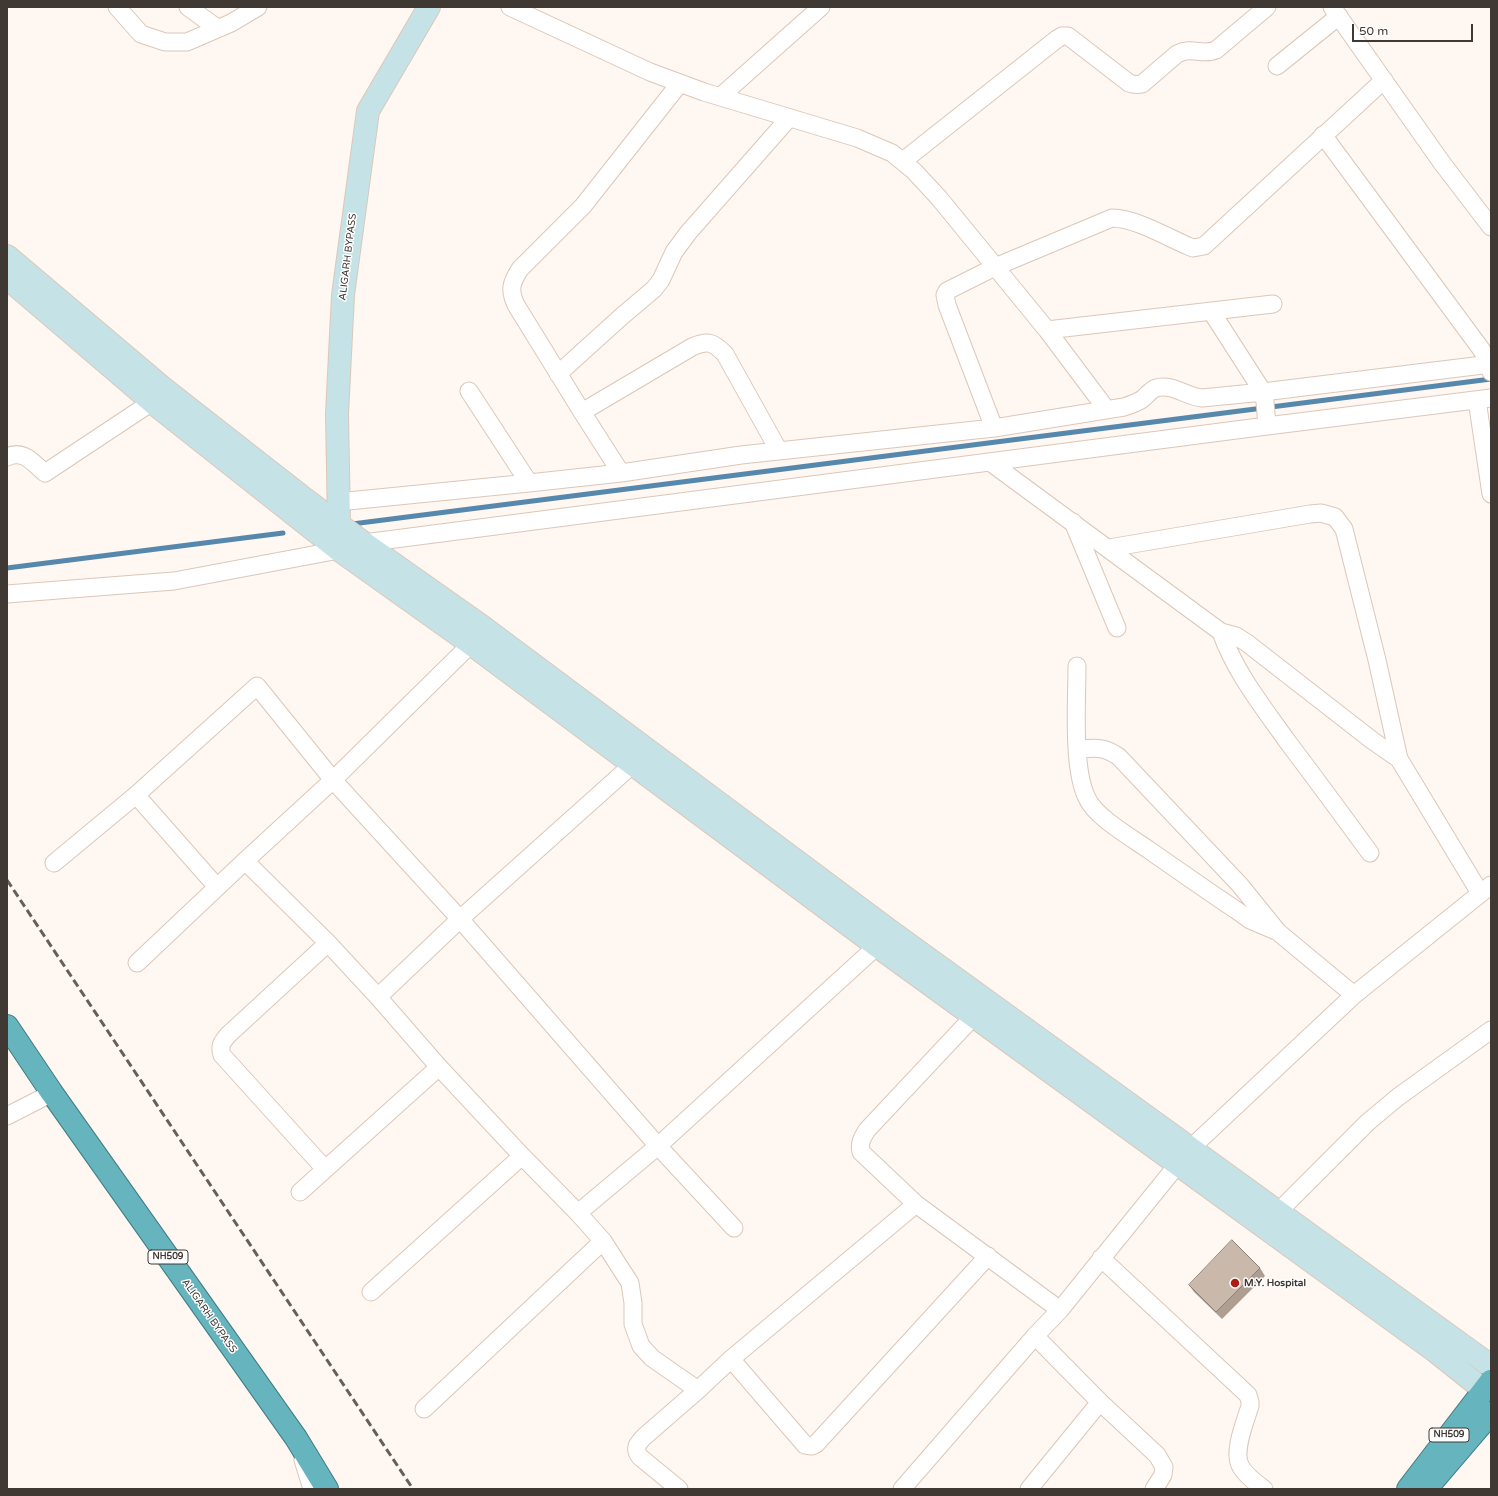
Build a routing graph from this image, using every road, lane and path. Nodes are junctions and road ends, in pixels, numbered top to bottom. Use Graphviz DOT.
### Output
graph roads {
  1 [pos="117,7"];
  2 [pos="188,7"];
  3 [pos="258,7"];
  4 [pos="429,7"];
  5 [pos="510,7"];
  6 [pos="821,7"];
  7 [pos="1267,7"];
  8 [pos="1336,12"];
  9 [pos="217,28"];
  10 [pos="1278,66"];
  11 [pos="1384,80"];
  12 [pos="680,83"];
  13 [pos="721,96"];
  14 [pos="789,118"];
  15 [pos="1324,135"];
  16 [pos="903,161"];
  17 [pos="1491,227"];
  18 [pos="7,256"];
  19 [pos="995,267"];
  20 [pos="7,278"];
  21 [pos="1273,304"];
  22 [pos="1211,311"];
  23 [pos="1047,330"];
  24 [pos="1491,366"];
  25 [pos="558,374"];
  26 [pos="469,391"];
  27 [pos="1484,399"];
  28 [pos="152,402"];
  29 [pos="1266,408"];
  30 [pos="1107,410"];
  31 [pos="582,412"];
  32 [pos="994,428"];
  33 [pos="780,451"];
  34 [pos="7,457"];
  35 [pos="990,462"];
  36 [pos="621,473"];
  37 [pos="529,483"];
  38 [pos="1491,494"];
  39 [pos="1073,522"];
  40 [pos="339,530"];
  41 [pos="364,542"];
  42 [pos="1109,548"];
  43 [pos="7,594"];
  44 [pos="1116,628"];
  45 [pos="1221,632"];
  46 [pos="471,644"];
  47 [pos="1077,666"];
  48 [pos="1078,749"];
  49 [pos="1399,759"];
  50 [pos="632,764"];
  51 [pos="333,780"];
  52 [pos="136,795"];
  53 [pos="1370,854"];
  54 [pos="245,861"];
  55 [pos="54,863"];
  56 [pos="217,887"];
  57 [pos="1485,889"];
  58 [pos="460,919"];
  59 [pos="1278,932"];
  60 [pos="328,943"];
  61 [pos="877,946"];
  62 [pos="137,963"];
  63 [pos="1354,995"];
  64 [pos="378,997"];
  65 [pos="974,1016"];
  66 [pos="7,1026"];
  67 [pos="1491,1030"];
  68 [pos="439,1066"];
  69 [pos="52,1093"];
  70 [pos="7,1116"];
  71 [pos="658,1146"];
  72 [pos="522,1156"];
  73 [pos="1185,1156"];
  74 [pos="325,1169"];
  75 [pos="300,1192"];
  76 [pos="916,1204"];
  77 [pos="1278,1212"];
  78 [pos="578,1213"];
  79 [pos="734,1228"];
  80 [pos="603,1241"];
  81 [pos="988,1256"];
  82 [pos="1101,1258"];
  83 [pos="371,1292"];
  84 [pos="1060,1310"];
  85 [pos="1035,1336"];
  86 [pos="731,1359"];
  87 [pos="1491,1366"];
  88 [pos="1489,1388"];
  89 [pos="698,1390"];
  90 [pos="1100,1402"];
  91 [pos="424,1408"];
  92 [pos="1491,1413"];
  93 [pos="296,1438"];
  94 [pos="668,1486"];
  95 [pos="312,1489"];
  96 [pos="327,1489"];
  97 [pos="902,1489"];
  98 [pos="1029,1489"];
  99 [pos="1154,1489"];
  100 [pos="1264,1489"];
  101 [pos="1408,1489"];
  102 [pos="1426,1489"];
  1 -- 9 [label="street"];
  2 -- 9 [label="street"];
  3 -- 9 [label="street"];
  4 -- 40 [label="main road, ALIGARH BYPASS"];
  5 -- 12 [label="street"];
  6 -- 13 [label="street"];
  7 -- 16 [label="street"];
  8 -- 10 [label="street"];
  8 -- 11 [label="street"];
  11 -- 15 [label="street"];
  11 -- 17 [label="street"];
  12 -- 13 [label="street"];
  12 -- 25 [label="street"];
  13 -- 14 [label="street"];
  14 -- 16 [label="street"];
  14 -- 25 [label="street"];
  15 -- 19 [label="street"];
  15 -- 24 [label="street"];
  16 -- 19 [label="street"];
  18 -- 40 [label="main road"];
  19 -- 23 [label="street"];
  19 -- 32 [label="street"];
  20 -- 28 [label="main road"];
  21 -- 22 [label="street"];
  22 -- 23 [label="street"];
  22 -- 29 [label="street"];
  23 -- 30 [label="street"];
  24 -- 29 [label="street"];
  25 -- 31 [label="street"];
  26 -- 37 [label="street"];
  27 -- 29 [label="street"];
  27 -- 38 [label="street"];
  28 -- 34 [label="street"];
  28 -- 40 [label="main road"];
  29 -- 30 [label="street"];
  29 -- 35 [label="street"];
  30 -- 32 [label="street"];
  31 -- 33 [label="street"];
  31 -- 36 [label="street"];
  32 -- 33 [label="street"];
  33 -- 36 [label="street"];
  35 -- 39 [label="street"];
  35 -- 41 [label="street"];
  36 -- 37 [label="street"];
  37 -- 40 [label="street"];
  39 -- 42 [label="street"];
  39 -- 44 [label="street"];
  40 -- 41 [label="main road"];
  40 -- 43 [label="street"];
  40 -- 46 [label="main road"];
  41 -- 73 [label="main road"];
  42 -- 45 [label="street"];
  42 -- 49 [label="street"];
  45 -- 49 [label="street"];
  45 -- 53 [label="street"];
  46 -- 50 [label="main road"];
  46 -- 51 [label="street"];
  47 -- 48 [label="street"];
  48 -- 59 [label="street"];
  48 -- 59 [label="street"];
  49 -- 57 [label="street"];
  50 -- 58 [label="street"];
  50 -- 61 [label="main road"];
  51 -- 52 [label="street"];
  51 -- 54 [label="street"];
  51 -- 58 [label="street"];
  52 -- 55 [label="street"];
  52 -- 56 [label="street"];
  54 -- 56 [label="street"];
  54 -- 60 [label="street"];
  56 -- 62 [label="street"];
  57 -- 63 [label="street"];
  58 -- 64 [label="street"];
  58 -- 71 [label="street"];
  59 -- 63 [label="street"];
  60 -- 64 [label="street"];
  60 -- 74 [label="street"];
  61 -- 65 [label="main road"];
  61 -- 71 [label="street"];
  63 -- 73 [label="street"];
  64 -- 68 [label="street"];
  65 -- 73 [label="main road"];
  65 -- 76 [label="street"];
  66 -- 69 [label="highway, ALIGARH BYPASS / NH509"];
  67 -- 77 [label="street"];
  68 -- 72 [label="street"];
  68 -- 74 [label="street"];
  69 -- 70 [label="street"];
  69 -- 93 [label="highway, ALIGARH BYPASS / NH509"];
  71 -- 78 [label="street"];
  71 -- 79 [label="street"];
  72 -- 78 [label="street"];
  72 -- 83 [label="street"];
  73 -- 77 [label="main road"];
  73 -- 82 [label="street"];
  73 -- 88 [label="main road"];
  74 -- 75 [label="street"];
  76 -- 81 [label="street"];
  76 -- 86 [label="street"];
  77 -- 87 [label="main road"];
  78 -- 80 [label="street"];
  80 -- 89 [label="street"];
  80 -- 91 [label="street"];
  81 -- 84 [label="street"];
  81 -- 86 [label="street"];
  82 -- 84 [label="street"];
  82 -- 100 [label="street"];
  84 -- 85 [label="street"];
  85 -- 90 [label="street"];
  85 -- 97 [label="street"];
  86 -- 89 [label="street"];
  88 -- 101 [label="highway, NH509"];
  89 -- 94 [label="street"];
  90 -- 98 [label="street"];
  90 -- 99 [label="street"];
  92 -- 102 [label="highway, NH509"];
  93 -- 95 [label="street"];
  93 -- 96 [label="highway, ALIGARH BYPASS / NH509"];
}
